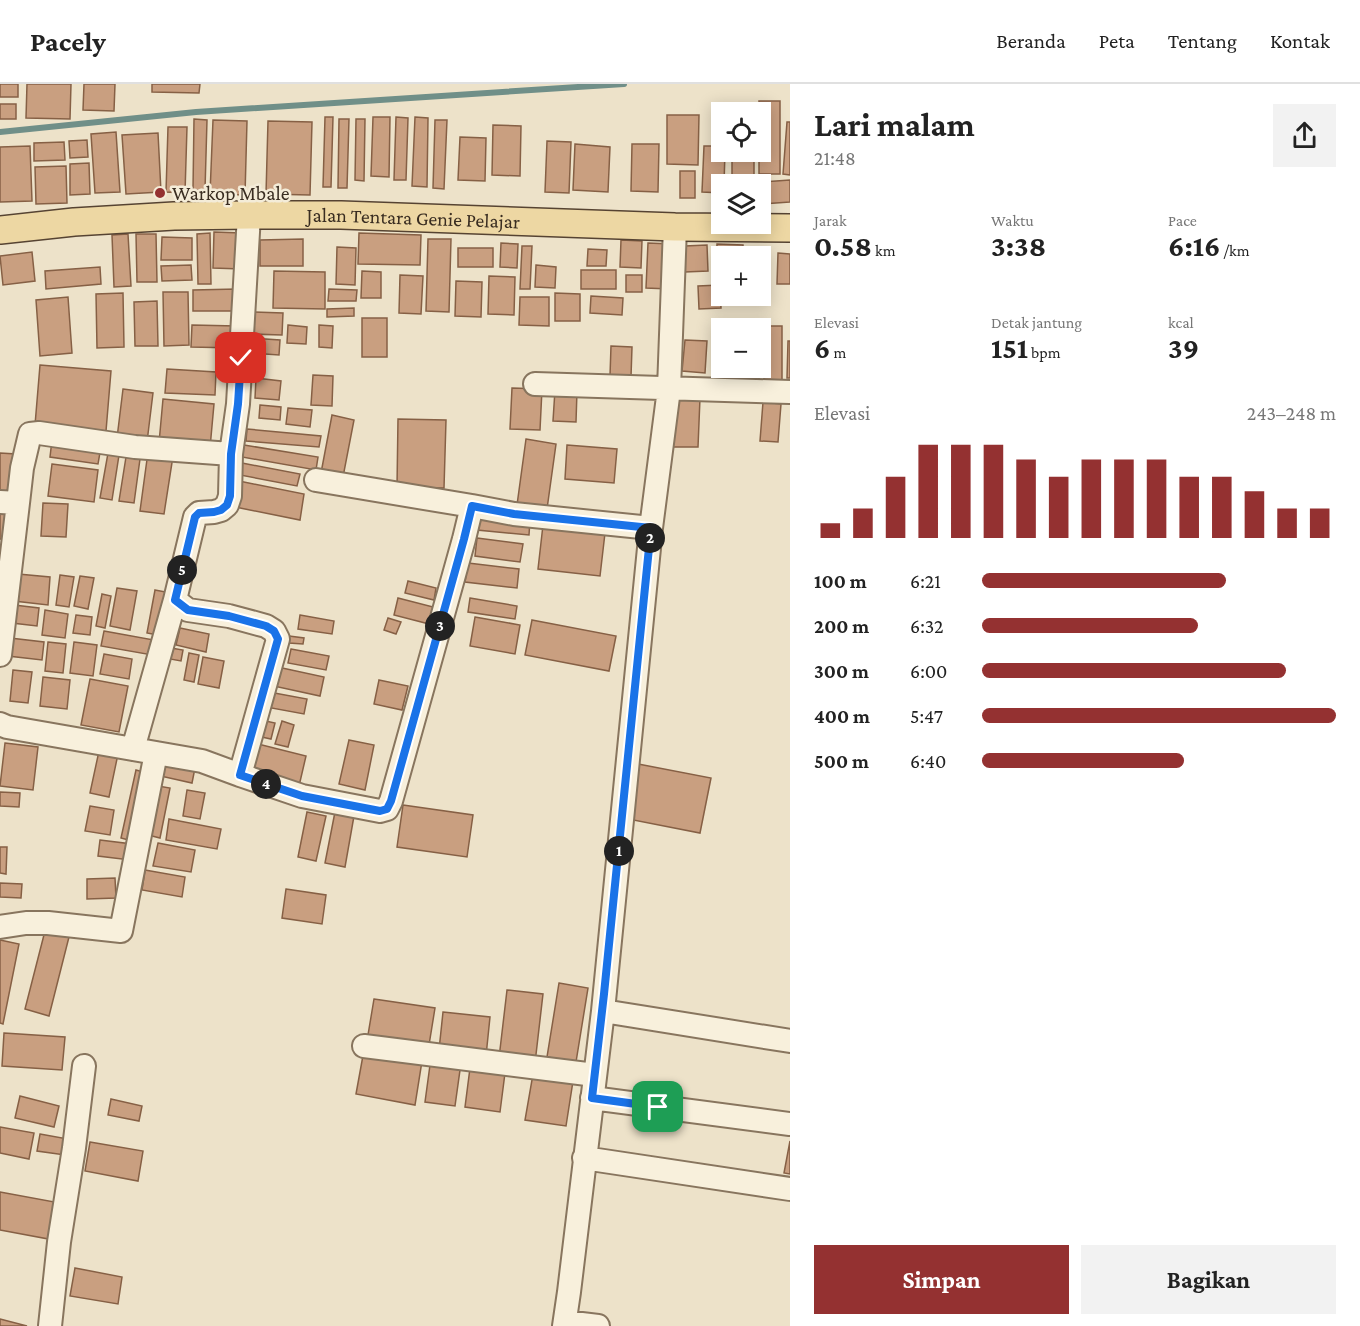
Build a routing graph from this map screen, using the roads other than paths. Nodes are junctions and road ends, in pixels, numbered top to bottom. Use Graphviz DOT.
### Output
graph roads {
  1 [pos="249,215"];
  2 [pos="675,227"];
  3 [pos="790,228"];
  4 [pos="0,230"];
  5 [pos="535,384"];
  6 [pos="669,389"];
  7 [pos="790,392"];
  8 [pos="231,454"];
  9 [pos="316,480"];
  10 [pos="9,502"];
  11 [pos="472,506"];
  12 [pos="651,528"];
  13 [pos="175,600"];
  14 [pos="0,655"];
  15 [pos="0,727"];
  16 [pos="133,749"];
  17 [pos="156,753"];
  18 [pos="240,775"];
  19 [pos="0,927"];
  20 [pos="603,1011"];
  21 [pos="790,1041"];
  22 [pos="364,1046"];
  23 [pos="84,1066"];
  24 [pos="595,1075"];
  25 [pos="592,1098"];
  26 [pos="790,1124"];
  27 [pos="584,1158"];
  28 [pos="790,1189"];
  29 [pos="564,1324"];
  30 [pos="50,1326"];
  31 [pos="598,1326"];
  1 -- 2 [label="main road, Jalan Tentara Genie Pelajar"];
  1 -- 4 [label="main road, Jalan Tentara Genie Pelajar"];
  1 -- 8 [label="street"];
  2 -- 3 [label="main road, Jalan Tentara Genie Pelajar"];
  2 -- 6 [label="street"];
  5 -- 6 [label="street"];
  6 -- 7 [label="street"];
  6 -- 12 [label="street"];
  8 -- 10 [label="street"];
  8 -- 13 [label="street"];
  9 -- 11 [label="street"];
  10 -- 14 [label="street"];
  11 -- 12 [label="street"];
  11 -- 18 [label="street"];
  12 -- 20 [label="street"];
  13 -- 16 [label="street"];
  13 -- 18 [label="street"];
  15 -- 16 [label="street"];
  16 -- 17 [label="street"];
  17 -- 18 [label="street"];
  17 -- 19 [label="street"];
  20 -- 21 [label="street"];
  20 -- 24 [label="street"];
  22 -- 24 [label="street"];
  23 -- 30 [label="street"];
  24 -- 25 [label="street"];
  25 -- 26 [label="street"];
  25 -- 27 [label="street"];
  27 -- 28 [label="street"];
  27 -- 29 [label="street"];
  29 -- 31 [label="street"];
}
